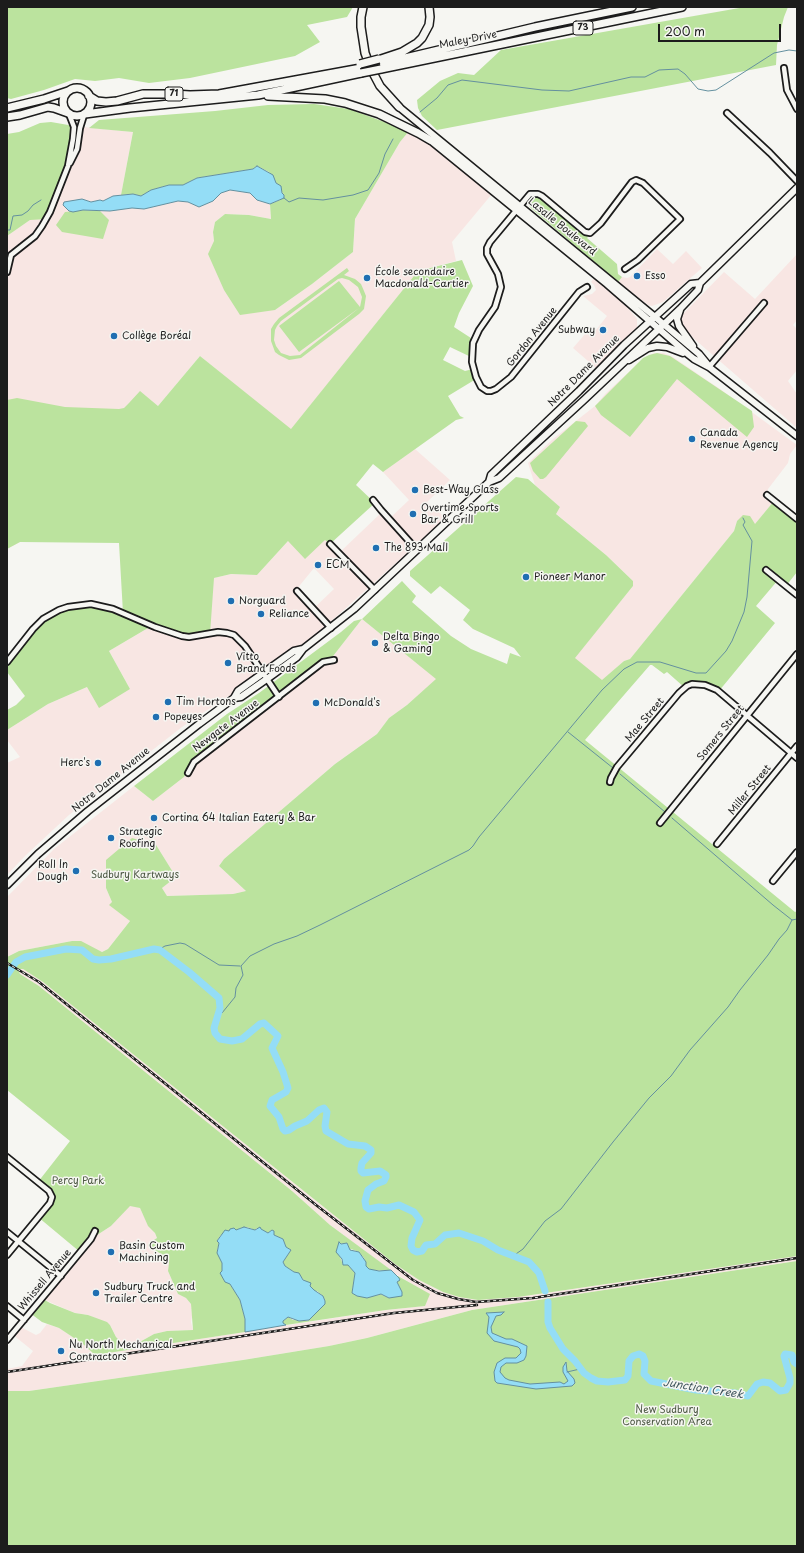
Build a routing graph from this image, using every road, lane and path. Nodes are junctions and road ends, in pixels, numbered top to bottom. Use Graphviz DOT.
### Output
graph roads {
  1 [pos="363,7"];
  2 [pos="429,7"];
  3 [pos="632,7"];
  4 [pos="682,7"];
  5 [pos="380,64"];
  6 [pos="361,68"];
  7 [pos="784,68"];
  8 [pos="72,89"];
  9 [pos="258,95"];
  10 [pos="89,96"];
  11 [pos="399,107"];
  12 [pos="7,108"];
  13 [pos="797,109"];
  14 [pos="727,113"];
  15 [pos="68,114"];
  16 [pos="84,115"];
  17 [pos="7,117"];
  18 [pos="430,140"];
  19 [pos="68,166"];
  20 [pos="797,181"];
  21 [pos="797,188"];
  22 [pos="518,208"];
  23 [pos="625,270"];
  24 [pos="7,272"];
  25 [pos="700,283"];
  26 [pos="587,287"];
  27 [pos="764,303"];
  28 [pos="680,309"];
  29 [pos="656,317"];
  30 [pos="650,322"];
  31 [pos="664,324"];
  32 [pos="658,329"];
  33 [pos="696,351"];
  34 [pos="689,355"];
  35 [pos="709,367"];
  36 [pos="618,368"];
  37 [pos="797,436"];
  38 [pos="489,482"];
  39 [pos="767,495"];
  40 [pos="373,500"];
  41 [pos="797,519"];
  42 [pos="330,544"];
  43 [pos="417,550"];
  44 [pos="766,570"];
  45 [pos="375,590"];
  46 [pos="297,591"];
  47 [pos="797,595"];
  48 [pos="331,628"];
  49 [pos="303,649"];
  50 [pos="797,654"];
  51 [pos="334,660"];
  52 [pos="7,662"];
  53 [pos="262,673"];
  54 [pos="267,679"];
  55 [pos="279,697"];
  56 [pos="234,698"];
  57 [pos="746,715"];
  58 [pos="797,746"];
  59 [pos="791,753"];
  60 [pos="797,758"];
  61 [pos="188,773"];
  62 [pos="610,782"];
  63 [pos="660,823"];
  64 [pos="717,844"];
  65 [pos="797,852"];
  66 [pos="773,881"];
  67 [pos="7,885"];
  68 [pos="7,1157"];
  69 [pos="95,1231"];
  70 [pos="7,1232"];
  71 [pos="18,1241"];
  72 [pos="7,1255"];
  73 [pos="61,1276"];
  74 [pos="7,1306"];
  75 [pos="24,1320"];
  76 [pos="7,1340"];
  1 -- 11 [label="highway"];
  2 -- 5 [label="highway"];
  3 -- 5 [label="highway, Maley Drive / 73"];
  4 -- 5 [label="highway, Maley Drive / 73"];
  5 -- 6 [label="highway, Maley Drive / 73, bridge"];
  6 -- 9 [label="highway, Maley Drive / 73"];
  6 -- 10 [label="highway, Maley Drive / 71"];
  7 -- 13 [label="street"];
  8 -- 10 [label="highway"];
  8 -- 12 [label="highway"];
  8 -- 15 [label="highway"];
  9 -- 16 [label="highway, 71"];
  9 -- 18 [label="highway"];
  10 -- 16 [label="highway"];
  11 -- 22 [label="main road, Lasalle Boulevard"];
  14 -- 20 [label="street"];
  15 -- 16 [label="highway"];
  15 -- 17 [label="highway"];
  15 -- 19 [label="street"];
  16 -- 19 [label="street"];
  18 -- 22 [label="main road, Lasalle Boulevard"];
  19 -- 24 [label="street"];
  21 -- 25 [label="main road, Notre Dame Avenue"];
  22 -- 23 [label="street"];
  22 -- 26 [label="street, Gordon Avenue"];
  22 -- 29 [label="main road, Lasalle Boulevard"];
  22 -- 30 [label="main road, Lasalle Boulevard"];
  25 -- 28 [label="main road, Notre Dame Avenue"];
  25 -- 29 [label="main road, Notre Dame Avenue"];
  27 -- 35 [label="street"];
  28 -- 31 [label="main road, Notre Dame Avenue"];
  28 -- 33 [label="main road"];
  29 -- 30 [label="main road, Notre Dame Avenue"];
  29 -- 31 [label="main road, Lasalle Boulevard"];
  30 -- 32 [label="main road, Lasalle Boulevard"];
  30 -- 38 [label="main road, Notre Dame Avenue"];
  31 -- 32 [label="main road, Notre Dame Avenue"];
  31 -- 33 [label="main road, Lasalle Boulevard"];
  32 -- 34 [label="main road, Lasalle Boulevard"];
  32 -- 36 [label="main road, Notre Dame Avenue"];
  33 -- 35 [label="main road, Lasalle Boulevard"];
  34 -- 35 [label="main road, Lasalle Boulevard"];
  34 -- 36 [label="main road"];
  35 -- 37 [label="main road, Lasalle Boulevard"];
  36 -- 38 [label="main road, Notre Dame Avenue"];
  38 -- 43 [label="main road, Notre Dame Avenue"];
  39 -- 41 [label="street"];
  40 -- 43 [label="street"];
  42 -- 45 [label="street"];
  43 -- 45 [label="main road, Notre Dame Avenue"];
  44 -- 47 [label="street"];
  45 -- 48 [label="main road, Notre Dame Avenue"];
  46 -- 48 [label="street"];
  48 -- 49 [label="main road, Notre Dame Avenue"];
  49 -- 53 [label="main road, Notre Dame Avenue"];
  49 -- 54 [label="main road, Notre Dame Avenue"];
  50 -- 57 [label="street, Somers Street"];
  51 -- 55 [label="street, Newgate Avenue"];
  52 -- 53 [label="street"];
  53 -- 54 [label="street"];
  53 -- 56 [label="main road, Notre Dame Avenue"];
  54 -- 55 [label="street"];
  54 -- 56 [label="main road, Notre Dame Avenue"];
  55 -- 61 [label="street, Newgate Avenue"];
  56 -- 67 [label="main road, Notre Dame Avenue"];
  57 -- 59 [label="street"];
  57 -- 62 [label="street, Mae Street"];
  57 -- 63 [label="street, Somers Street"];
  58 -- 59 [label="street, Miller Street"];
  59 -- 60 [label="street"];
  59 -- 64 [label="street, Miller Street"];
  65 -- 66 [label="street"];
  68 -- 71 [label="street"];
  69 -- 73 [label="street, Whissell Avenue"];
  70 -- 71 [label="street"];
  71 -- 72 [label="street"];
  71 -- 73 [label="street"];
  73 -- 75 [label="street, Whissell Avenue"];
  74 -- 75 [label="street"];
  75 -- 76 [label="street, Whissell Avenue"];
}
